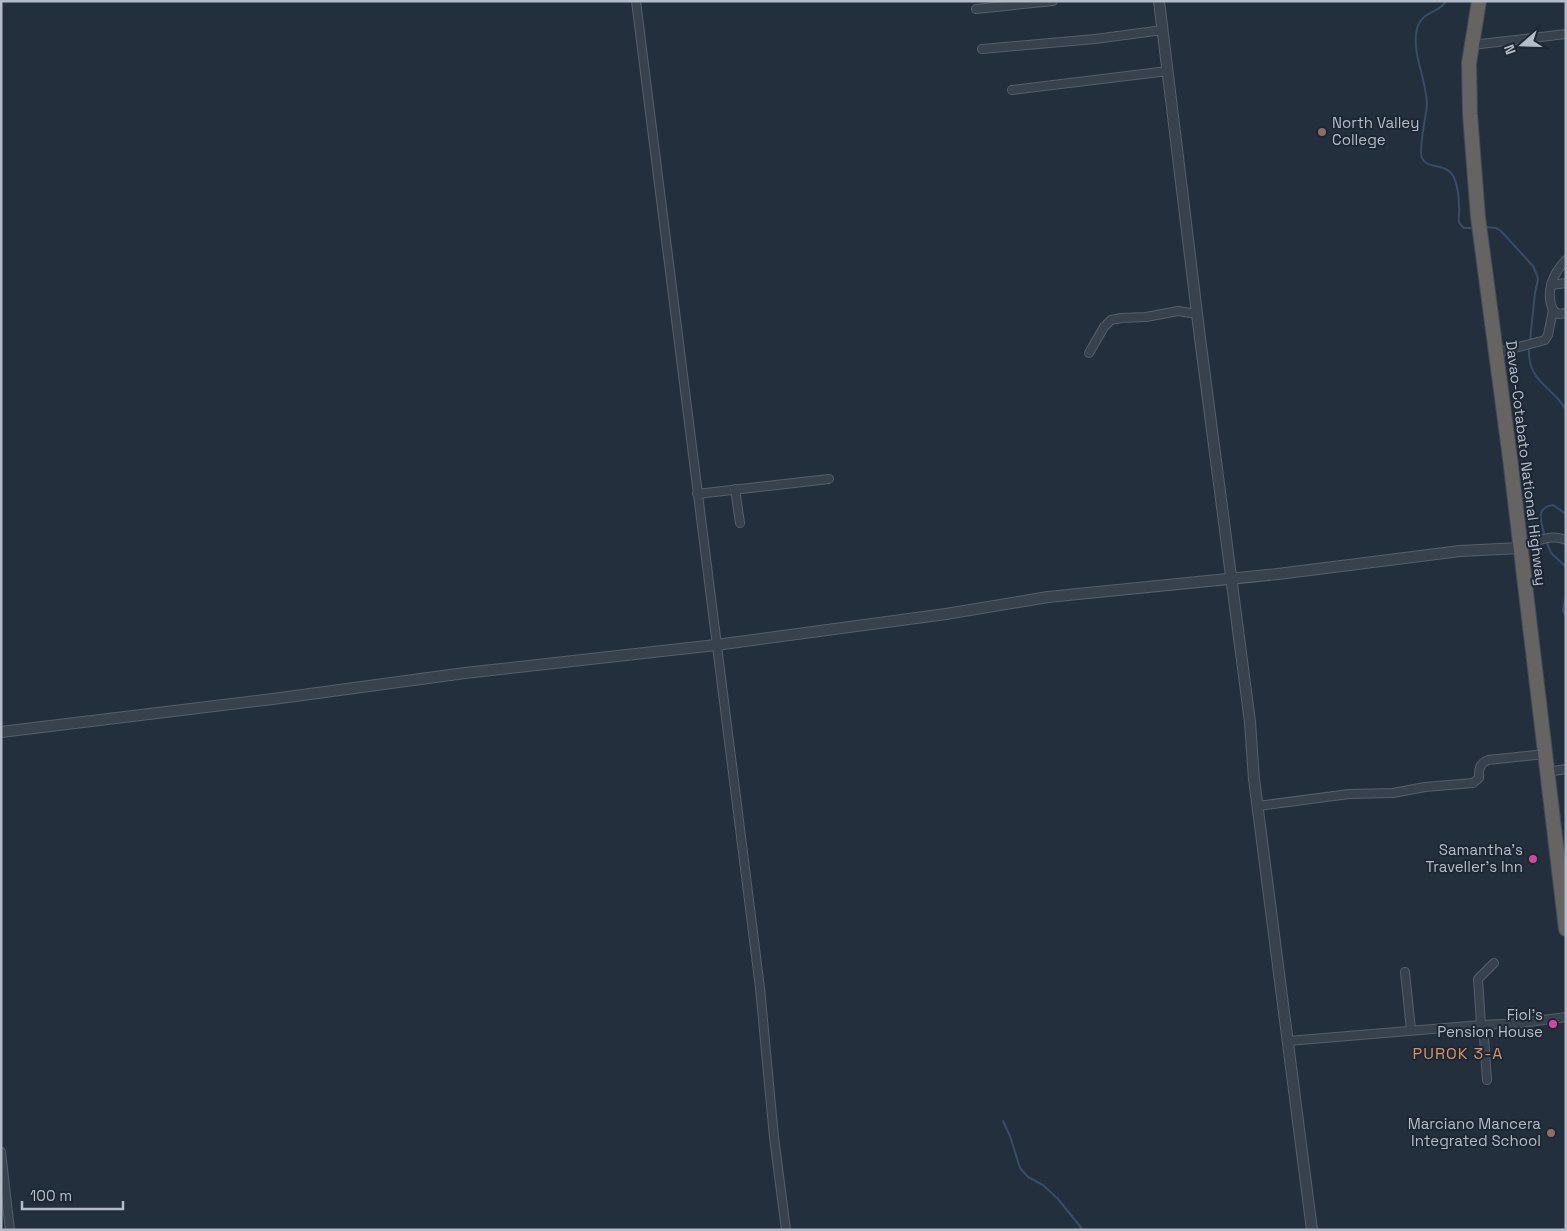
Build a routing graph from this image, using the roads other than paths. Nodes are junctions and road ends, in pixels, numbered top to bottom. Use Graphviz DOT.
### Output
graph roads {
  1 [pos="636,1"];
  2 [pos="1053,1"];
  3 [pos="1159,1"];
  4 [pos="1479,1"];
  5 [pos="976,9"];
  6 [pos="1163,30"];
  7 [pos="1566,34"];
  8 [pos="1472,45"];
  9 [pos="982,49"];
  10 [pos="1168,71"];
  11 [pos="1012,90"];
  12 [pos="1566,260"];
  13 [pos="1566,283"];
  14 [pos="1551,285"];
  15 [pos="1553,310"];
  16 [pos="1566,313"];
  17 [pos="1197,314"];
  18 [pos="1089,353"];
  19 [pos="1496,353"];
  20 [pos="829,479"];
  21 [pos="735,489"];
  22 [pos="697,494"];
  23 [pos="740,523"];
  24 [pos="1566,540"];
  25 [pos="1520,548"];
  26 [pos="1230,580"];
  27 [pos="716,645"];
  28 [pos="1,732"];
  29 [pos="1545,754"];
  30 [pos="1566,769"];
  31 [pos="1548,772"];
  32 [pos="1258,806"];
  33 [pos="1566,928"];
  34 [pos="1494,963"];
  35 [pos="1405,972"];
  36 [pos="1566,1017"];
  37 [pos="1481,1025"];
  38 [pos="1411,1030"];
  39 [pos="1288,1041"];
  40 [pos="1487,1080"];
  41 [pos="1,1152"];
  42 [pos="10,1230"];
  43 [pos="786,1230"];
  44 [pos="1312,1230"];
  1 -- 22 [label="street"];
  2 -- 5 [label="street"];
  3 -- 6 [label="street"];
  4 -- 8 [label="highway, Davao-Cotabato National Highway"];
  6 -- 9 [label="street"];
  6 -- 10 [label="street"];
  7 -- 8 [label="street"];
  8 -- 19 [label="highway, Davao-Cotabato National Highway"];
  10 -- 11 [label="street"];
  10 -- 17 [label="street"];
  12 -- 14 [label="street"];
  13 -- 14 [label="street"];
  14 -- 15 [label="street"];
  15 -- 16 [label="street"];
  15 -- 19 [label="street"];
  17 -- 18 [label="street"];
  17 -- 26 [label="street"];
  19 -- 25 [label="highway, Davao-Cotabato National Highway"];
  20 -- 21 [label="street"];
  21 -- 22 [label="street"];
  21 -- 23 [label="street"];
  22 -- 27 [label="street"];
  24 -- 25 [label="street"];
  25 -- 26 [label="street"];
  25 -- 29 [label="highway, Davao-Cotabato National Highway"];
  26 -- 27 [label="street"];
  26 -- 32 [label="street"];
  27 -- 28 [label="street"];
  27 -- 43 [label="street"];
  29 -- 31 [label="highway, Davao-Cotabato National Highway"];
  29 -- 32 [label="street"];
  30 -- 31 [label="street"];
  31 -- 33 [label="highway, Davao-Cotabato National Highway"];
  32 -- 39 [label="street"];
  34 -- 37 [label="street"];
  35 -- 38 [label="street"];
  36 -- 37 [label="street"];
  37 -- 38 [label="street"];
  37 -- 40 [label="street"];
  38 -- 39 [label="street"];
  39 -- 44 [label="street"];
  41 -- 42 [label="street"];
}
